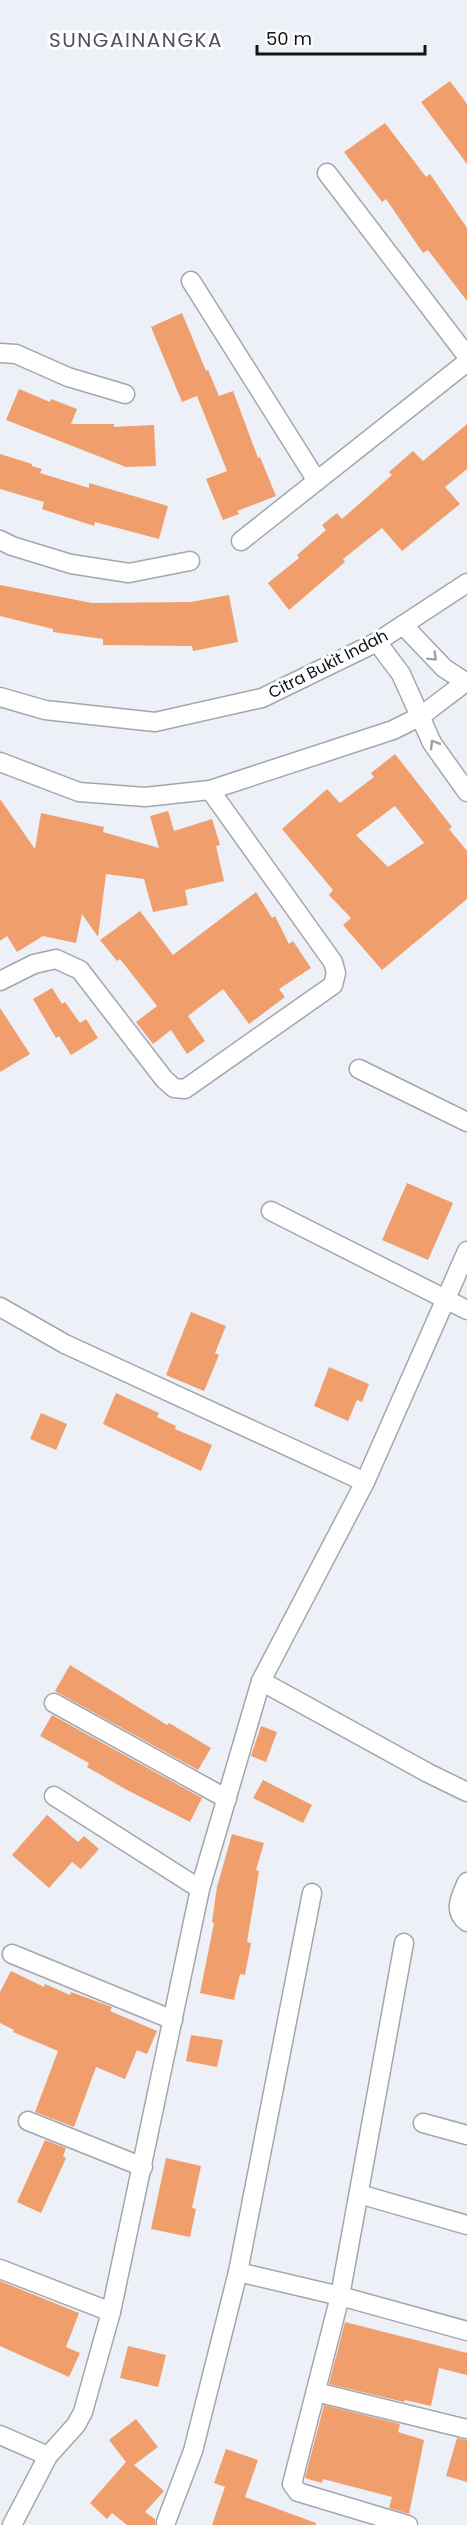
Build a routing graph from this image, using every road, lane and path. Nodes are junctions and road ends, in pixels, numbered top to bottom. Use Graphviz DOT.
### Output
graph roads {
  1 [pos="327,173"];
  2 [pos="191,281"];
  3 [pos="0,353"];
  4 [pos="467,356"];
  5 [pos="467,362"];
  6 [pos="125,394"];
  7 [pos="317,481"];
  8 [pos="0,540"];
  9 [pos="242,542"];
  10 [pos="190,561"];
  11 [pos="467,583"];
  12 [pos="403,625"];
  13 [pos="377,642"];
  14 [pos="466,682"];
  15 [pos="0,697"];
  16 [pos="421,716"];
  17 [pos="5,768"];
  18 [pos="210,790"];
  19 [pos="467,792"];
  20 [pos="0,981"];
  21 [pos="359,1069"];
  22 [pos="467,1122"];
  23 [pos="271,1211"];
  24 [pos="467,1251"];
  25 [pos="445,1301"];
  26 [pos="0,1307"];
  27 [pos="467,1310"];
  28 [pos="365,1482"];
  29 [pos="261,1681"];
  30 [pos="54,1703"];
  31 [pos="467,1792"];
  32 [pos="54,1796"];
  33 [pos="227,1800"];
  34 [pos="467,1882"];
  35 [pos="200,1889"];
  36 [pos="312,1893"];
  37 [pos="467,1922"];
  38 [pos="404,1943"];
  39 [pos="12,1954"];
  40 [pos="173,2020"];
  41 [pos="28,2121"];
  42 [pos="423,2122"];
  43 [pos="467,2135"];
  44 [pos="143,2167"];
  45 [pos="359,2194"];
  46 [pos="467,2225"];
  47 [pos="0,2269"];
  48 [pos="238,2272"];
  49 [pos="340,2296"];
  50 [pos="111,2312"];
  51 [pos="467,2331"];
  52 [pos="316,2392"];
  53 [pos="467,2429"];
  54 [pos="0,2436"];
  55 [pos="48,2456"];
  56 [pos="167,2524"];
  57 [pos="12,2525"];
  58 [pos="408,2525"];
  1 -- 4 [label="street"];
  2 -- 7 [label="street"];
  3 -- 6 [label="street"];
  5 -- 7 [label="street"];
  7 -- 9 [label="street"];
  8 -- 10 [label="street"];
  11 -- 12 [label="street, Citra Bukit Indah"];
  12 -- 13 [label="street, Citra Bukit Indah"];
  12 -- 14 [label="street, one-way"];
  13 -- 15 [label="street, Citra Bukit Indah"];
  13 -- 16 [label="street"];
  14 -- 16 [label="street"];
  16 -- 18 [label="street"];
  19 -- 16 [label="street, one-way"];
  17 -- 18 [label="street"];
  18 -- 20 [label="street"];
  21 -- 22 [label="street"];
  23 -- 25 [label="street"];
  24 -- 25 [label="street"];
  25 -- 27 [label="street"];
  25 -- 28 [label="street"];
  26 -- 28 [label="street"];
  28 -- 29 [label="street"];
  29 -- 31 [label="street"];
  29 -- 33 [label="street"];
  30 -- 33 [label="street"];
  32 -- 35 [label="street"];
  33 -- 35 [label="street"];
  34 -- 37 [label="street"];
  35 -- 40 [label="street"];
  36 -- 48 [label="street"];
  38 -- 45 [label="street"];
  39 -- 40 [label="street"];
  40 -- 44 [label="street"];
  41 -- 44 [label="street"];
  42 -- 43 [label="street"];
  44 -- 50 [label="street"];
  45 -- 46 [label="street"];
  45 -- 49 [label="street"];
  47 -- 50 [label="street"];
  48 -- 49 [label="street"];
  48 -- 56 [label="street"];
  49 -- 51 [label="street"];
  49 -- 52 [label="street"];
  50 -- 55 [label="street"];
  52 -- 53 [label="street"];
  52 -- 58 [label="street"];
  54 -- 55 [label="street"];
  55 -- 57 [label="street"];
}
